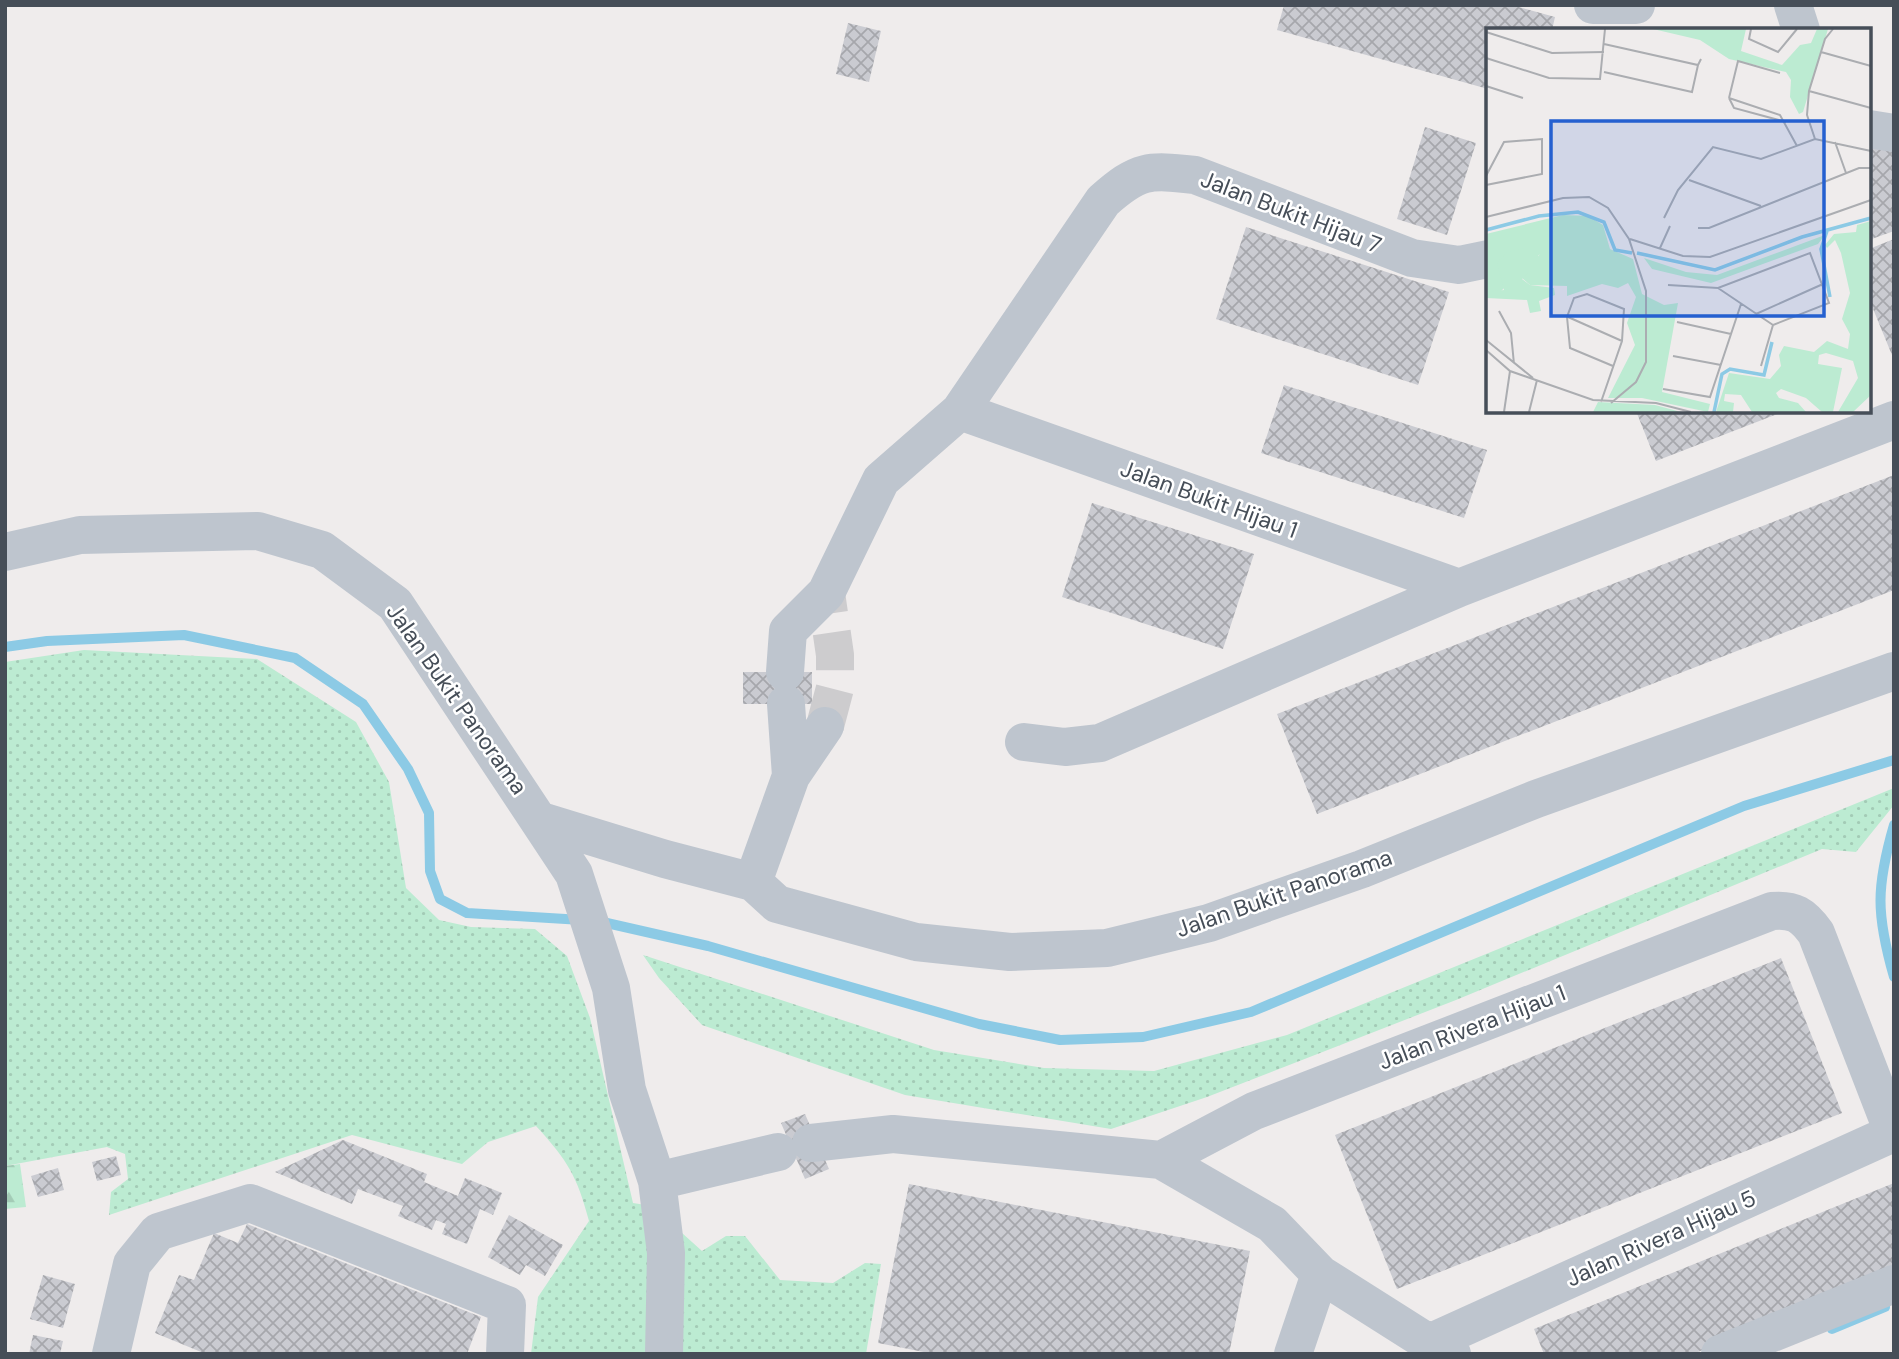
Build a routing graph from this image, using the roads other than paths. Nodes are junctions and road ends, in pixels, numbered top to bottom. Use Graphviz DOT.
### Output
graph roads {
  1 [pos="1592,5"];
  2 [pos="1636,5"];
  3 [pos="1793,5"];
  4 [pos="1647,28"];
  5 [pos="1800,28"];
  6 [pos="1871,129"];
  7 [pos="1894,133"];
  8 [pos="1486,259"];
  9 [pos="960,411"];
  10 [pos="1894,421"];
  11 [pos="5,552"];
  12 [pos="1459,587"];
  13 [pos="1894,671"];
  14 [pos="825,726"];
  15 [pos="1024,742"];
  16 [pos="791,776"];
  17 [pos="541,821"];
  18 [pos="753,882"];
  19 [pos="1790,910"];
  20 [pos="1893,1134"];
  21 [pos="1161,1160"];
  22 [pos="657,1181"];
  23 [pos="1320,1274"];
  24 [pos="1894,1284"];
  25 [pos="1440,1348"];
  26 [pos="111,1354"];
  27 [pos="505,1354"];
  28 [pos="664,1354"];
  29 [pos="1293,1354"];
  30 [pos="1720,1354"];
  1 -- 2 [label="street"];
  2 -- 4 [label="street"];
  3 -- 5 [label="street"];
  6 -- 7 [label="street"];
  8 -- 9 [label="street, Jalan Bukit Hijau 7"];
  9 -- 12 [label="street, Jalan Bukit Hijau 1"];
  9 -- 16 [label="street, Jalan Bukit Hijau 7"];
  10 -- 12 [label="street"];
  11 -- 17 [label="street, Jalan Bukit Panorama"];
  12 -- 15 [label="street"];
  13 -- 18 [label="street, Jalan Bukit Panorama"];
  14 -- 16 [label="street"];
  16 -- 18 [label="street"];
  17 -- 18 [label="street, Jalan Bukit Panorama"];
  17 -- 22 [label="street, Jalan Bukit Panorama"];
  19 -- 20 [label="street, Jalan Rivera Hijau 5"];
  19 -- 21 [label="street, Jalan Rivera Hijau 1"];
  20 -- 25 [label="street, Jalan Rivera Hijau 5"];
  21 -- 22 [label="street"];
  21 -- 23 [label="street"];
  22 -- 28 [label="street, Jalan Bukit Panorama"];
  23 -- 25 [label="street"];
  23 -- 29 [label="street"];
  24 -- 30 [label="street"];
  26 -- 27 [label="street"];
}
